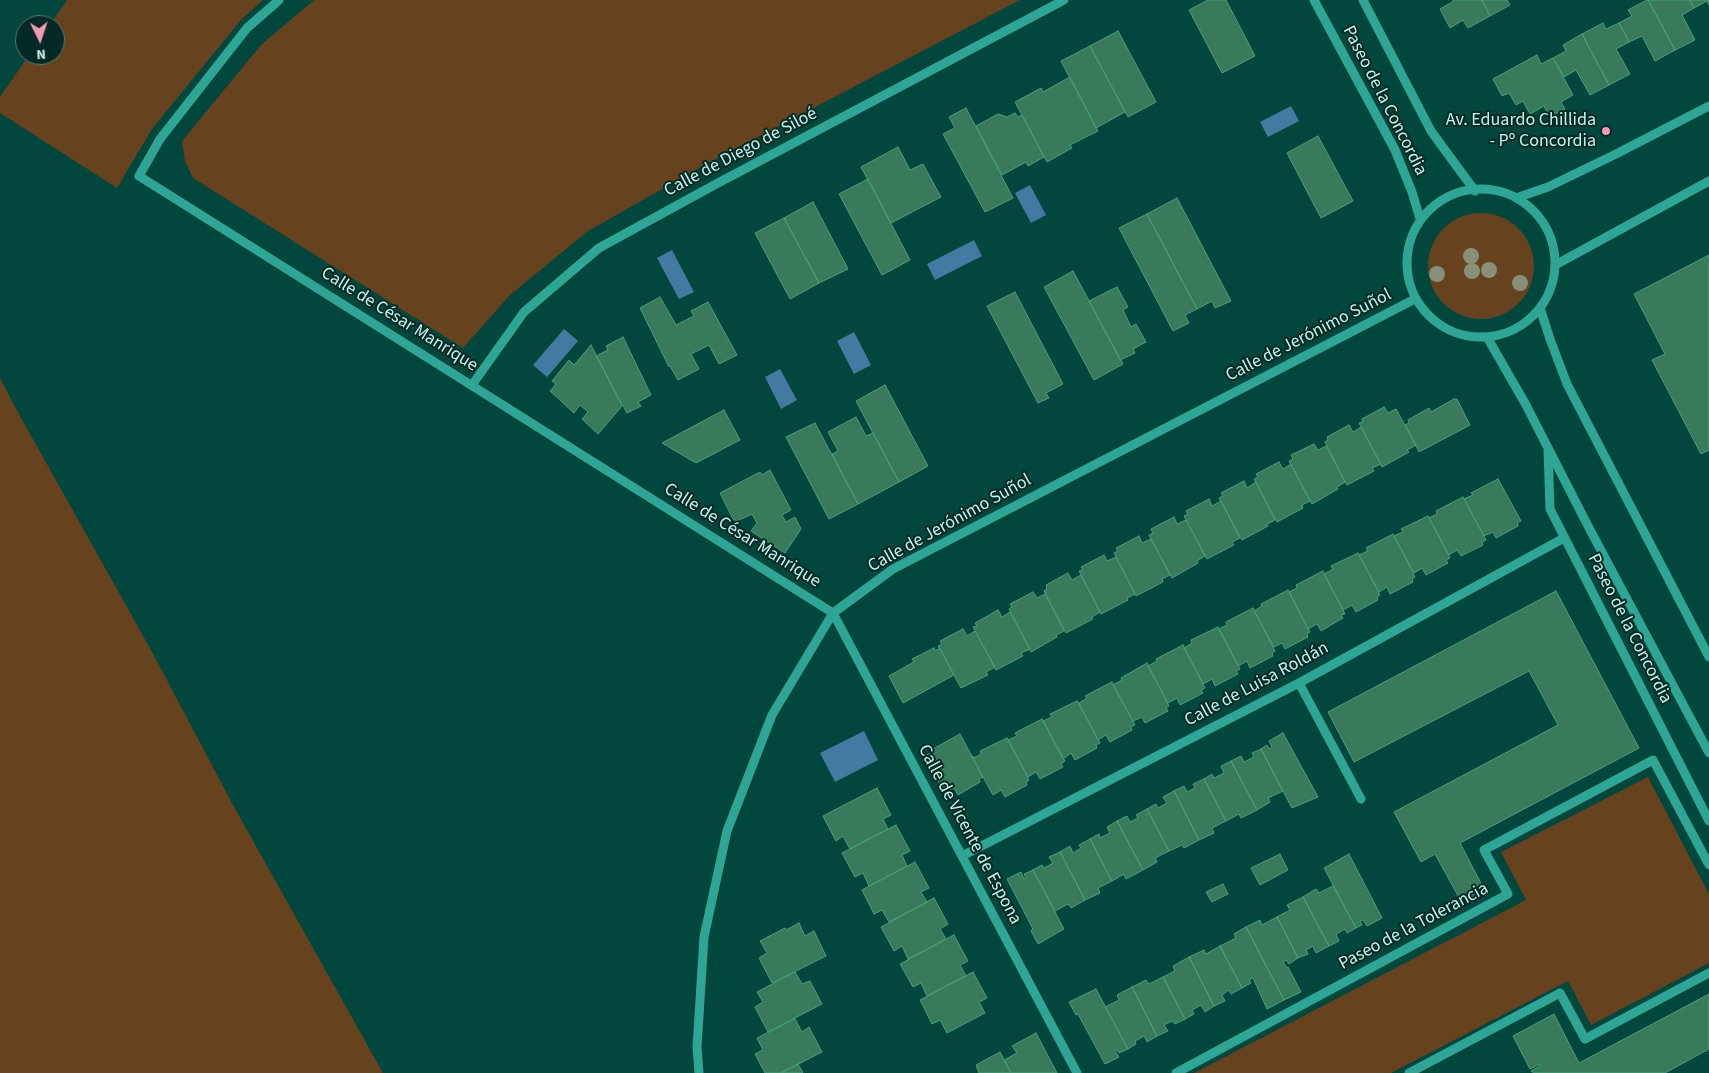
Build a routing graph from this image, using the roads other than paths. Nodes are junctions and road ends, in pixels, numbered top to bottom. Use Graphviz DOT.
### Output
graph roads {
  1 [pos="279,0"];
  2 [pos="1064,0"];
  3 [pos="1314,0"];
  4 [pos="1363,0"];
  5 [pos="1709,106"];
  6 [pos="1709,181"];
  7 [pos="1475,191"];
  8 [pos="1516,198"];
  9 [pos="1420,219"];
  10 [pos="1557,264"];
  11 [pos="1413,300"];
  12 [pos="1540,308"];
  13 [pos="1487,337"];
  14 [pos="472,385"];
  15 [pos="1548,445"];
  16 [pos="1564,538"];
  17 [pos="833,613"];
  18 [pos="1709,658"];
  19 [pos="1299,682"];
  20 [pos="1709,753"];
  21 [pos="1361,799"];
  22 [pos="1709,821"];
  23 [pos="962,856"];
  24 [pos="1709,864"];
  25 [pos="1709,974"];
  26 [pos="699,1073"];
  27 [pos="1077,1073"];
  28 [pos="1176,1073"];
  29 [pos="1409,1073"];
  1 -- 14 [label="street, Calle de César Manrique"];
  2 -- 14 [label="street, Calle de Diego de Siloé"];
  3 -- 9 [label="street, Paseo de la Concordia"];
  4 -- 7 [label="street, Paseo de la Concordia"];
  5 -- 8 [label="street"];
  6 -- 10 [label="street"];
  7 -- 8 [label="street"];
  7 -- 9 [label="street"];
  8 -- 10 [label="street"];
  9 -- 11 [label="street"];
  10 -- 12 [label="street"];
  11 -- 13 [label="street"];
  11 -- 17 [label="street, Calle de Jerónimo Suñol"];
  12 -- 13 [label="street"];
  12 -- 18 [label="street"];
  13 -- 15 [label="street, Paseo de la Concordia"];
  14 -- 17 [label="street, Calle de César Manrique"];
  15 -- 16 [label="street, Paseo de la Concordia"];
  15 -- 20 [label="street, Paseo de la Concordia"];
  16 -- 19 [label="street, Calle de Luisa Roldán"];
  16 -- 22 [label="street, Paseo de la Concordia"];
  17 -- 23 [label="street, Calle de Vicente de Espona"];
  17 -- 26 [label="street, Calle de Jerónimo Suñol"];
  19 -- 21 [label="street"];
  19 -- 23 [label="street, Calle de Luisa Roldán"];
  23 -- 27 [label="street, Calle de Vicente de Espona"];
  24 -- 28 [label="street, Paseo de la Tolerancia"];
  25 -- 29 [label="street"];
}
